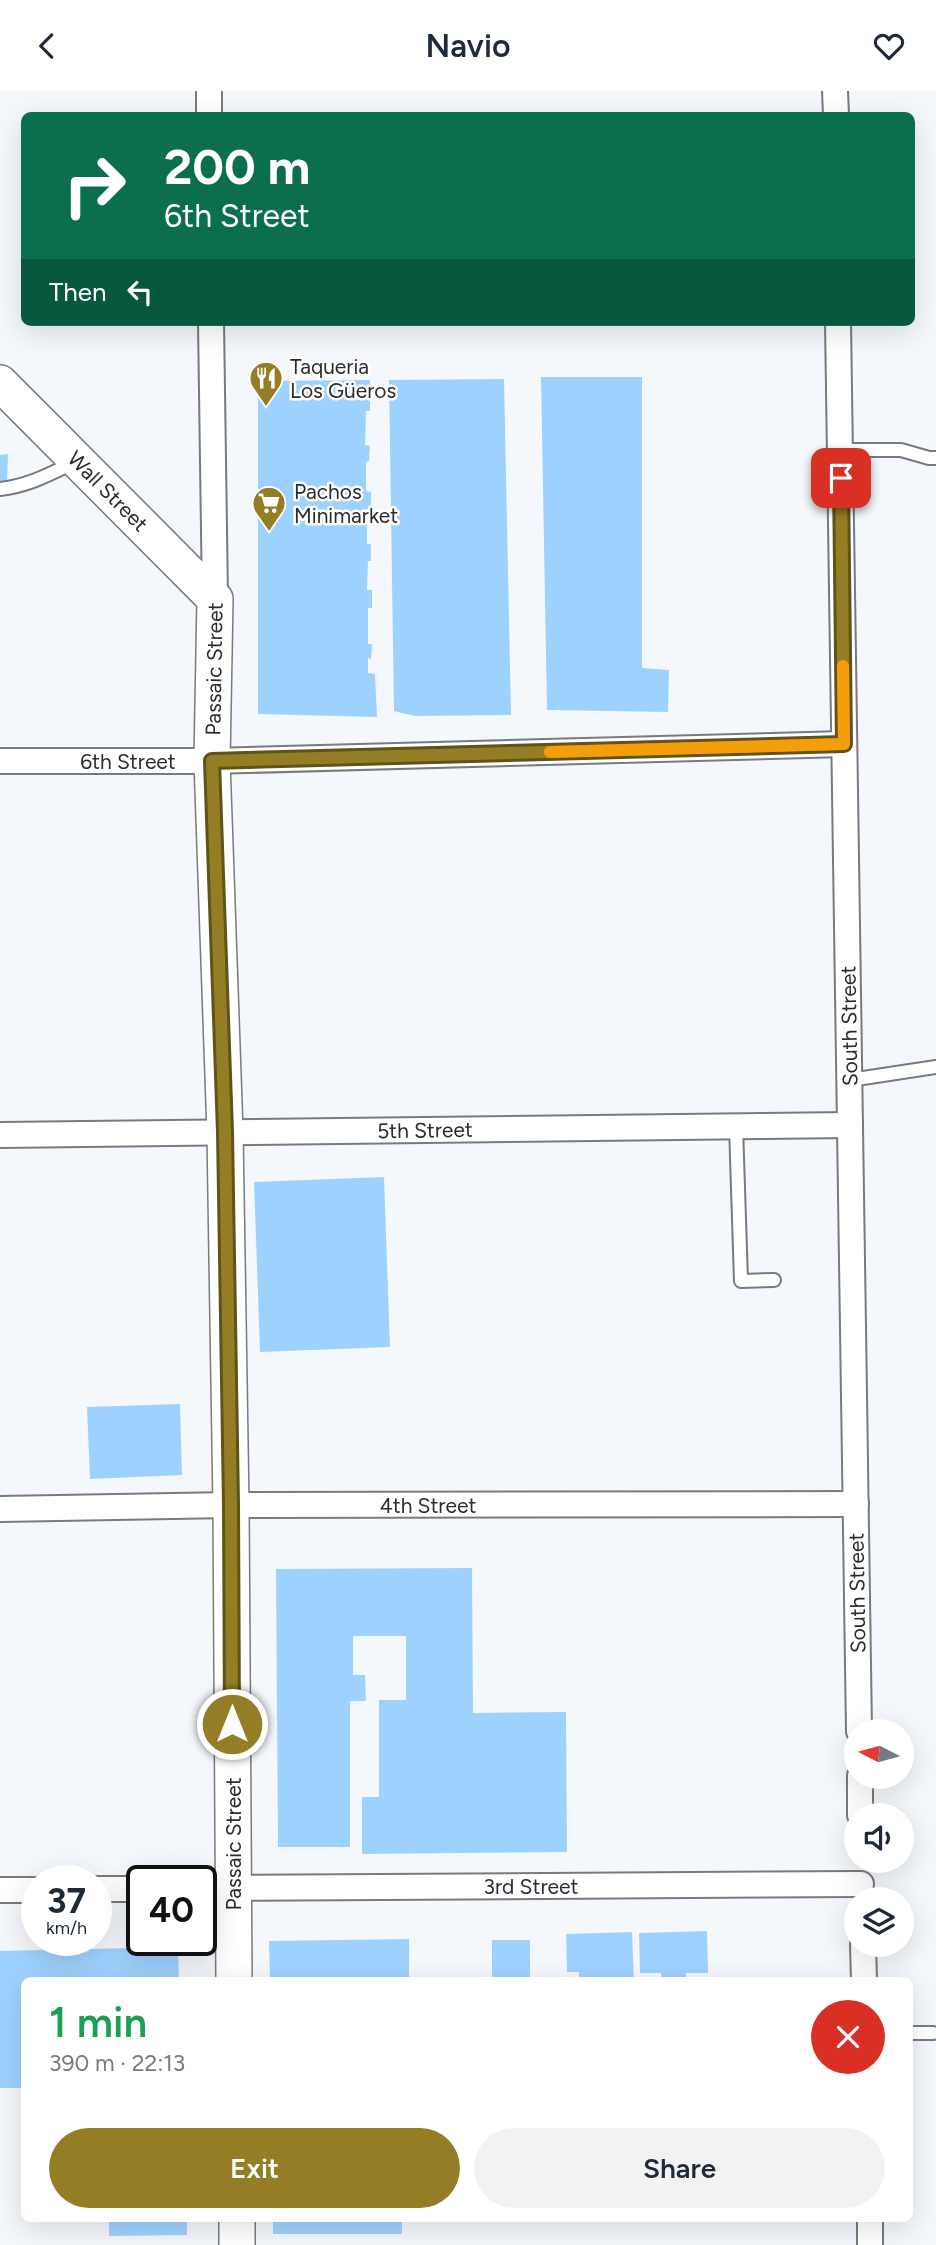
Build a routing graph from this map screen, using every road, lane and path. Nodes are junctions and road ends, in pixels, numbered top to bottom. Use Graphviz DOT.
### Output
graph roads {
  1 [pos="209,91"];
  2 [pos="835,91"];
  3 [pos="209,112"];
  4 [pos="836,112"];
  5 [pos="211,326"];
  6 [pos="838,326"];
  7 [pos="0,383"];
  8 [pos="840,450"];
  9 [pos="936,458"];
  10 [pos="78,460"];
  11 [pos="0,489"];
  12 [pos="215,599"];
  13 [pos="844,744"];
  14 [pos="0,761"];
  15 [pos="212,761"];
  16 [pos="936,1066"];
  17 [pos="850,1080"];
  18 [pos="850,1125"];
  19 [pos="736,1126"];
  20 [pos="225,1132"];
  21 [pos="0,1135"];
  22 [pos="774,1280"];
  23 [pos="856,1504"];
  24 [pos="231,1505"];
  25 [pos="0,1509"];
  26 [pos="859,1719"];
  27 [pos="861,1881"];
  28 [pos="217,1888"];
  29 [pos="0,1890"];
  30 [pos="21,1890"];
  31 [pos="863,1957"];
  32 [pos="233,1977"];
  33 [pos="864,1977"];
  34 [pos="913,2033"];
  35 [pos="933,2033"];
  36 [pos="237,2222"];
  37 [pos="870,2222"];
  38 [pos="237,2245"];
  39 [pos="870,2245"];
  1 -- 3 [label="street"];
  2 -- 4 [label="street"];
  5 -- 12 [label="street, Passaic Street"];
  6 -- 8 [label="street, South Street"];
  7 -- 10 [label="street, Wall Street"];
  8 -- 9 [label="lane"];
  8 -- 13 [label="street, South Street"];
  10 -- 11 [label="lane"];
  10 -- 12 [label="street, Wall Street"];
  12 -- 15 [label="street, Passaic Street"];
  13 -- 15 [label="street, 6th Street"];
  13 -- 17 [label="street, South Street"];
  14 -- 15 [label="street, 6th Street"];
  15 -- 20 [label="street, Passaic Street"];
  16 -- 17 [label="lane"];
  17 -- 18 [label="street, South Street"];
  18 -- 19 [label="street, 5th Street"];
  18 -- 23 [label="street, South Street"];
  19 -- 20 [label="street, 5th Street"];
  19 -- 22 [label="lane"];
  20 -- 21 [label="street, 5th Street"];
  20 -- 24 [label="street, Passaic Street"];
  23 -- 24 [label="street, 4th Street"];
  23 -- 26 [label="street, South Street"];
  24 -- 25 [label="street, 4th Street"];
  24 -- 28 [label="street, Passaic Street"];
  27 -- 28 [label="street, 3rd Street"];
  28 -- 32 [label="street, Passaic Street"];
  29 -- 30 [label="street"];
  31 -- 33 [label="street"];
  34 -- 35 [label="lane"];
  36 -- 38 [label="street"];
  37 -- 39 [label="street"];
}
